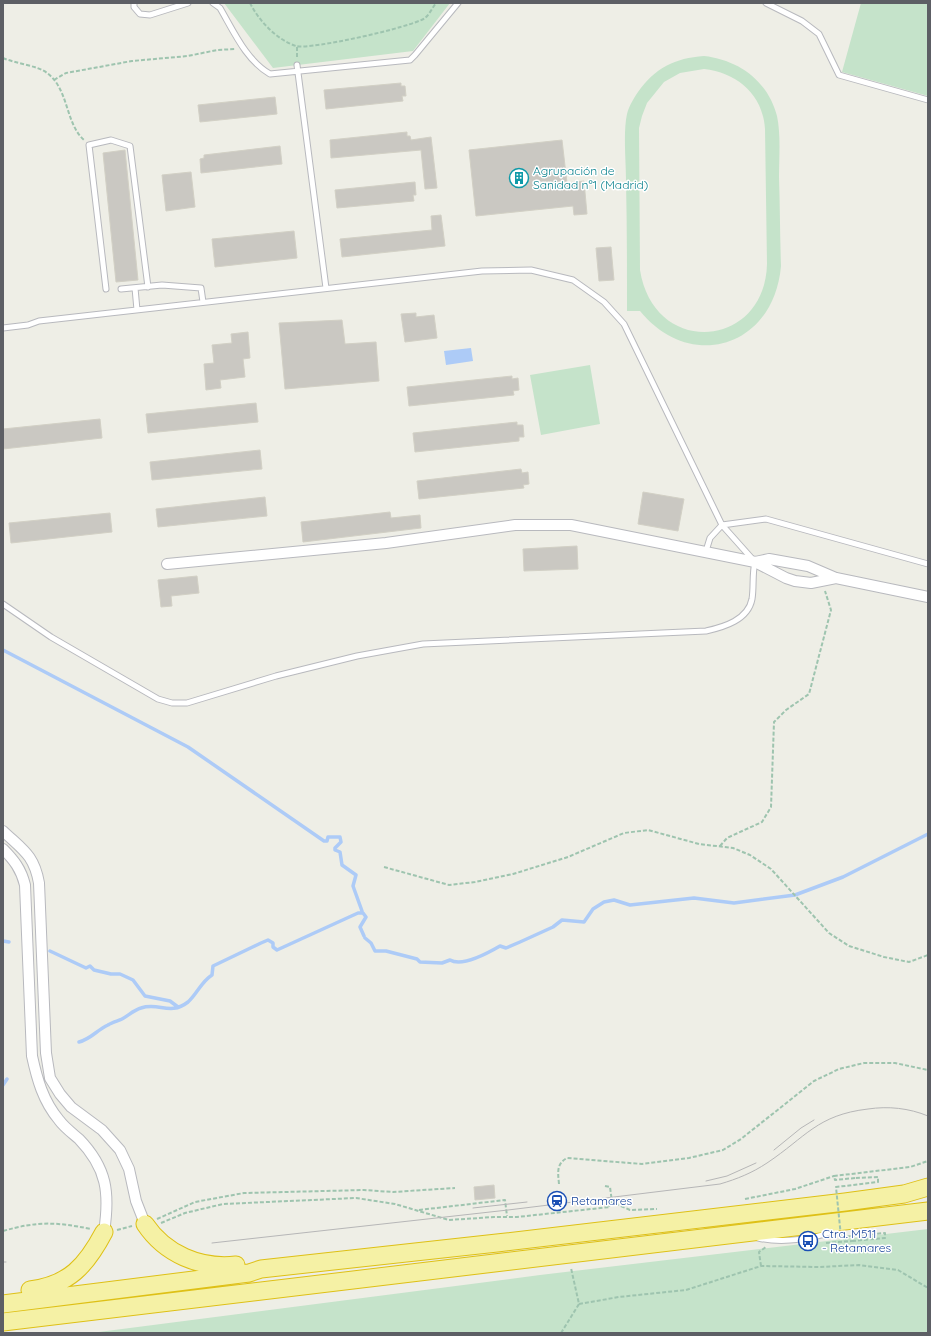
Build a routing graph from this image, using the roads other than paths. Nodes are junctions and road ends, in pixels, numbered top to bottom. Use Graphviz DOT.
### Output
graph roads {
  1 [pos="134,3"];
  2 [pos="188,3"];
  3 [pos="213,3"];
  4 [pos="458,3"];
  5 [pos="766,3"];
  6 [pos="296,65"];
  7 [pos="297,72"];
  8 [pos="928,100"];
  9 [pos="148,286"];
  10 [pos="135,288"];
  11 [pos="326,288"];
  12 [pos="106,289"];
  13 [pos="121,289"];
  14 [pos="204,302"];
  15 [pos="137,310"];
  16 [pos="3,328"];
  17 [pos="722,524"];
  18 [pos="706,551"];
  19 [pos="755,562"];
  20 [pos="167,564"];
  21 [pos="928,564"];
  22 [pos="836,578"];
  23 [pos="928,597"];
  24 [pos="3,604"];
  25 [pos="3,831"];
  26 [pos="3,849"];
  27 [pos="36,866"];
  28 [pos="22,872"];
  29 [pos="928,1187"];
  30 [pos="821,1198"];
  31 [pos="845,1202"];
  32 [pos="928,1211"];
  33 [pos="147,1226"];
  34 [pos="104,1232"];
  35 [pos="261,1268"];
  36 [pos="3,1294"];
  37 [pos="3,1304"];
  38 [pos="3,1322"];
  1 -- 2 [label="lane"];
  3 -- 7 [label="lane"];
  4 -- 7 [label="lane"];
  5 -- 8 [label="lane"];
  6 -- 7 [label="lane"];
  7 -- 11 [label="lane"];
  9 -- 10 [label="lane"];
  9 -- 12 [label="lane"];
  9 -- 14 [label="lane"];
  10 -- 13 [label="lane"];
  10 -- 15 [label="lane"];
  11 -- 14 [label="lane"];
  11 -- 17 [label="lane"];
  14 -- 15 [label="lane"];
  15 -- 16 [label="lane"];
  17 -- 18 [label="lane"];
  17 -- 19 [label="lane"];
  17 -- 21 [label="lane"];
  18 -- 19 [label="street"];
  18 -- 20 [label="street"];
  19 -- 22 [label="street"];
  19 -- 22 [label="street"];
  19 -- 24 [label="lane"];
  22 -- 23 [label="street"];
  25 -- 27 [label="street"];
  26 -- 28 [label="street"];
  27 -- 28 [label="street"];
  27 -- 33 [label="street"];
  28 -- 34 [label="street"];
  29 -- 31 [label="highway"];
  30 -- 31 [label="lane"];
  31 -- 35 [label="highway"];
  32 -- 38 [label="highway"];
  33 -- 35 [label="highway"];
  34 -- 36 [label="highway"];
  35 -- 37 [label="highway"];
}
